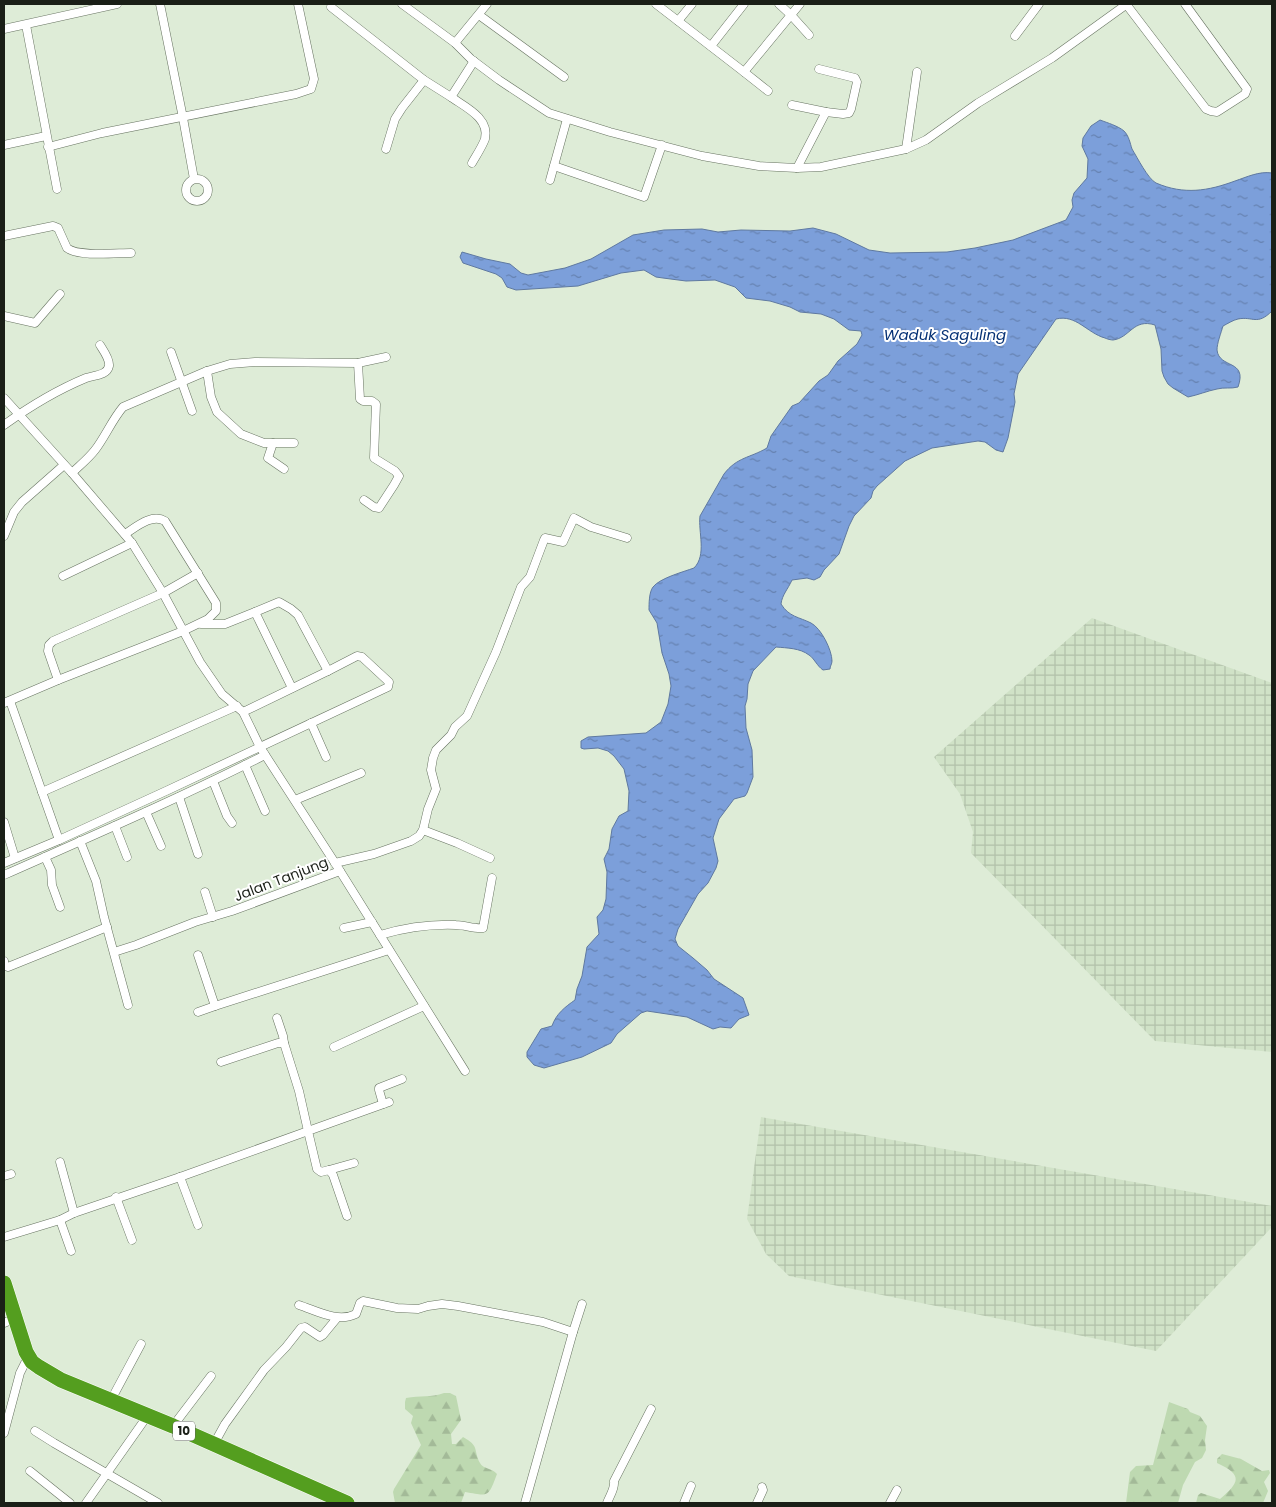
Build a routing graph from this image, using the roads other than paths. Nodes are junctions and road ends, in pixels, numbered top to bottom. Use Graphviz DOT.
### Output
graph roads {
  1 [pos="117,4"];
  2 [pos="160,4"];
  3 [pos="298,4"];
  4 [pos="402,4"];
  5 [pos="487,4"];
  6 [pos="656,4"];
  7 [pos="692,4"];
  8 [pos="744,4"];
  9 [pos="779,4"];
  10 [pos="800,4"];
  11 [pos="1039,4"];
  12 [pos="1126,4"];
  13 [pos="1185,4"];
  14 [pos="331,7"];
  15 [pos="479,15"];
  16 [pos="792,15"];
  17 [pos="678,21"];
  18 [pos="26,25"];
  19 [pos="4,29"];
  20 [pos="809,35"];
  21 [pos="1015,36"];
  22 [pos="455,43"];
  23 [pos="711,46"];
  24 [pos="474,62"];
  25 [pos="819,68"];
  26 [pos="744,72"];
  27 [pos="916,72"];
  28 [pos="564,77"];
  29 [pos="424,80"];
  30 [pos="768,91"];
  31 [pos="450,97"];
  32 [pos="792,105"];
  33 [pos="826,112"];
  34 [pos="183,118"];
  35 [pos="567,119"];
  36 [pos="46,136"];
  37 [pos="4,145"];
  38 [pos="662,146"];
  39 [pos="48,147"];
  40 [pos="906,148"];
  41 [pos="386,149"];
  42 [pos="472,164"];
  43 [pos="554,166"];
  44 [pos="797,168"];
  45 [pos="194,178"];
  46 [pos="550,180"];
  47 [pos="57,188"];
  48 [pos="4,236"];
  49 [pos="131,253"];
  50 [pos="60,294"];
  51 [pos="4,316"];
  52 [pos="100,345"];
  53 [pos="171,352"];
  54 [pos="386,357"];
  55 [pos="358,363"];
  56 [pos="207,371"];
  57 [pos="180,382"];
  58 [pos="4,398"];
  59 [pos="192,411"];
  60 [pos="18,414"];
  61 [pos="4,425"];
  62 [pos="273,443"];
  63 [pos="294,443"];
  64 [pos="64,465"];
  65 [pos="284,469"];
  66 [pos="72,473"];
  67 [pos="364,500"];
  68 [pos="124,534"];
  69 [pos="4,536"];
  70 [pos="627,538"];
  71 [pos="132,543"];
  72 [pos="198,573"];
  73 [pos="63,576"];
  74 [pos="163,593"];
  75 [pos="255,612"];
  76 [pos="198,624"];
  77 [pos="183,631"];
  78 [pos="328,672"];
  79 [pos="58,680"];
  80 [pos="292,688"];
  81 [pos="7,702"];
  82 [pos="240,709"];
  83 [pos="311,723"];
  84 [pos="260,747"];
  85 [pos="265,755"];
  86 [pos="326,756"];
  87 [pos="245,765"];
  88 [pos="361,773"];
  89 [pos="213,781"];
  90 [pos="42,792"];
  91 [pos="179,797"];
  92 [pos="295,800"];
  93 [pos="265,811"];
  94 [pos="146,812"];
  95 [pos="4,822"];
  96 [pos="232,823"];
  97 [pos="115,826"];
  98 [pos="423,830"];
  99 [pos="60,840"];
  100 [pos="80,841"];
  101 [pos="161,846"];
  102 [pos="198,854"];
  103 [pos="45,857"];
  104 [pos="126,857"];
  105 [pos="15,858"];
  106 [pos="490,858"];
  107 [pos="4,863"];
  108 [pos="335,863"];
  109 [pos="340,871"];
  110 [pos="4,875"];
  111 [pos="492,878"];
  112 [pos="205,892"];
  113 [pos="60,908"];
  114 [pos="213,917"];
  115 [pos="372,922"];
  116 [pos="107,927"];
  117 [pos="344,928"];
  118 [pos="380,935"];
  119 [pos="389,950"];
  120 [pos="114,952"];
  121 [pos="198,955"];
  122 [pos="4,961"];
  123 [pos="128,1005"];
  124 [pos="215,1006"];
  125 [pos="424,1006"];
  126 [pos="198,1012"];
  127 [pos="277,1018"];
  128 [pos="284,1043"];
  129 [pos="334,1046"];
  130 [pos="221,1062"];
  131 [pos="465,1071"];
  132 [pos="402,1079"];
  133 [pos="308,1131"];
  134 [pos="60,1162"];
  135 [pos="354,1163"];
  136 [pos="329,1170"];
  137 [pos="180,1177"];
  138 [pos="116,1198"];
  139 [pos="74,1213"];
  140 [pos="347,1216"];
  141 [pos="60,1220"];
  142 [pos="198,1225"];
  143 [pos="4,1237"];
  144 [pos="132,1240"];
  145 [pos="71,1251"];
  146 [pos="4,1283"];
  147 [pos="582,1304"];
  148 [pos="299,1305"];
  149 [pos="338,1318"];
  150 [pos="13,1323"];
  151 [pos="573,1332"];
  152 [pos="141,1344"];
  153 [pos="27,1354"];
  154 [pos="212,1376"];
  155 [pos="111,1400"];
  156 [pos="651,1409"];
  157 [pos="148,1415"];
  158 [pos="173,1426"];
  159 [pos="35,1431"];
  160 [pos="4,1433"];
  161 [pos="214,1444"];
  162 [pos="30,1471"];
  163 [pos="108,1473"];
  164 [pos="691,1486"];
  165 [pos="762,1487"];
  166 [pos="897,1490"];
  167 [pos="70,1503"];
  168 [pos="86,1503"];
  169 [pos="158,1503"];
  170 [pos="347,1503"];
  171 [pos="525,1503"];
  172 [pos="607,1503"];
  173 [pos="684,1503"];
  174 [pos="757,1503"];
  175 [pos="890,1503"];
  1 -- 18 [label="street"];
  2 -- 34 [label="street"];
  3 -- 34 [label="street"];
  4 -- 22 [label="street"];
  5 -- 15 [label="street"];
  6 -- 17 [label="street"];
  7 -- 17 [label="street"];
  8 -- 23 [label="street"];
  9 -- 16 [label="street"];
  10 -- 16 [label="street"];
  11 -- 21 [label="street"];
  12 -- 13 [label="street"];
  12 -- 40 [label="street"];
  14 -- 29 [label="street"];
  15 -- 22 [label="street"];
  15 -- 28 [label="street"];
  16 -- 20 [label="street"];
  16 -- 26 [label="street"];
  17 -- 23 [label="street"];
  18 -- 19 [label="street"];
  18 -- 36 [label="street"];
  22 -- 24 [label="street"];
  23 -- 26 [label="street"];
  24 -- 31 [label="street"];
  24 -- 35 [label="street"];
  25 -- 33 [label="street"];
  26 -- 30 [label="street"];
  27 -- 40 [label="street"];
  29 -- 31 [label="street"];
  29 -- 41 [label="street"];
  31 -- 42 [label="street"];
  32 -- 33 [label="street"];
  33 -- 44 [label="street"];
  34 -- 39 [label="street"];
  34 -- 45 [label="street"];
  35 -- 38 [label="street"];
  35 -- 43 [label="street"];
  36 -- 37 [label="street"];
  36 -- 39 [label="street"];
  38 -- 43 [label="street"];
  38 -- 44 [label="street"];
  39 -- 47 [label="street"];
  40 -- 44 [label="street"];
  43 -- 46 [label="street"];
  48 -- 49 [label="street"];
  50 -- 51 [label="street"];
  52 -- 60 [label="street"];
  53 -- 57 [label="street"];
  54 -- 55 [label="street"];
  55 -- 56 [label="street"];
  55 -- 67 [label="street"];
  56 -- 57 [label="street"];
  56 -- 62 [label="street"];
  57 -- 59 [label="street"];
  57 -- 66 [label="street"];
  58 -- 60 [label="street"];
  60 -- 61 [label="street"];
  60 -- 64 [label="street"];
  62 -- 63 [label="street"];
  62 -- 65 [label="street"];
  64 -- 66 [label="street"];
  64 -- 69 [label="street"];
  66 -- 68 [label="street"];
  68 -- 71 [label="street"];
  68 -- 72 [label="street"];
  70 -- 98 [label="street"];
  71 -- 73 [label="street"];
  71 -- 74 [label="street"];
  72 -- 74 [label="street"];
  72 -- 76 [label="street"];
  74 -- 77 [label="street"];
  74 -- 79 [label="street"];
  75 -- 76 [label="street"];
  75 -- 78 [label="street"];
  75 -- 80 [label="street"];
  76 -- 77 [label="street"];
  77 -- 79 [label="street"];
  77 -- 82 [label="street"];
  78 -- 80 [label="street"];
  78 -- 83 [label="street"];
  79 -- 81 [label="street"];
  80 -- 82 [label="street"];
  81 -- 90 [label="street"];
  82 -- 84 [label="street"];
  82 -- 90 [label="street"];
  83 -- 84 [label="street"];
  83 -- 86 [label="street"];
  84 -- 85 [label="street"];
  84 -- 99 [label="street"];
  85 -- 87 [label="street"];
  85 -- 92 [label="street"];
  87 -- 89 [label="street"];
  87 -- 93 [label="street"];
  88 -- 92 [label="street"];
  89 -- 91 [label="street"];
  89 -- 96 [label="street"];
  90 -- 99 [label="street"];
  91 -- 94 [label="street"];
  91 -- 102 [label="street"];
  92 -- 108 [label="street"];
  94 -- 97 [label="street"];
  94 -- 101 [label="street"];
  95 -- 105 [label="street"];
  97 -- 100 [label="street"];
  97 -- 104 [label="street"];
  98 -- 106 [label="street"];
  98 -- 108 [label="street"];
  99 -- 105 [label="street"];
  100 -- 103 [label="street"];
  100 -- 116 [label="street"];
  103 -- 110 [label="street"];
  103 -- 113 [label="street"];
  105 -- 107 [label="street"];
  108 -- 109 [label="street"];
  109 -- 114 [label="street, Jalan Tanjung"];
  109 -- 115 [label="street"];
  111 -- 118 [label="street"];
  112 -- 114 [label="street"];
  114 -- 120 [label="street, Jalan Tanjung"];
  115 -- 117 [label="street"];
  115 -- 118 [label="street"];
  116 -- 120 [label="street"];
  116 -- 122 [label="street"];
  118 -- 119 [label="street"];
  119 -- 124 [label="street"];
  119 -- 125 [label="street"];
  120 -- 123 [label="street"];
  121 -- 124 [label="street"];
  124 -- 126 [label="street"];
  125 -- 129 [label="street"];
  125 -- 131 [label="street"];
  127 -- 128 [label="street"];
  128 -- 130 [label="street"];
  128 -- 133 [label="street"];
  132 -- 133 [label="street"];
  133 -- 136 [label="street"];
  133 -- 137 [label="street"];
  134 -- 139 [label="street"];
  135 -- 136 [label="street"];
  136 -- 140 [label="street"];
  137 -- 138 [label="street"];
  137 -- 142 [label="street"];
  138 -- 139 [label="street"];
  138 -- 144 [label="street"];
  139 -- 141 [label="street"];
  141 -- 143 [label="street"];
  141 -- 145 [label="street"];
  146 -- 150 [label="highway"];
  147 -- 151 [label="street"];
  148 -- 149 [label="street"];
  149 -- 151 [label="street"];
  149 -- 161 [label="street"];
  150 -- 153 [label="highway"];
  151 -- 171 [label="street"];
  152 -- 155 [label="street"];
  153 -- 155 [label="highway, 10"];
  153 -- 160 [label="street"];
  154 -- 158 [label="street"];
  155 -- 157 [label="highway, 10"];
  156 -- 172 [label="street"];
  157 -- 158 [label="highway, 10"];
  157 -- 163 [label="street"];
  158 -- 161 [label="highway, 10"];
  159 -- 163 [label="street"];
  161 -- 170 [label="highway, 10"];
  162 -- 167 [label="street"];
  163 -- 168 [label="street"];
  163 -- 169 [label="street"];
  164 -- 173 [label="street"];
  165 -- 174 [label="street"];
  166 -- 175 [label="street"];
}
